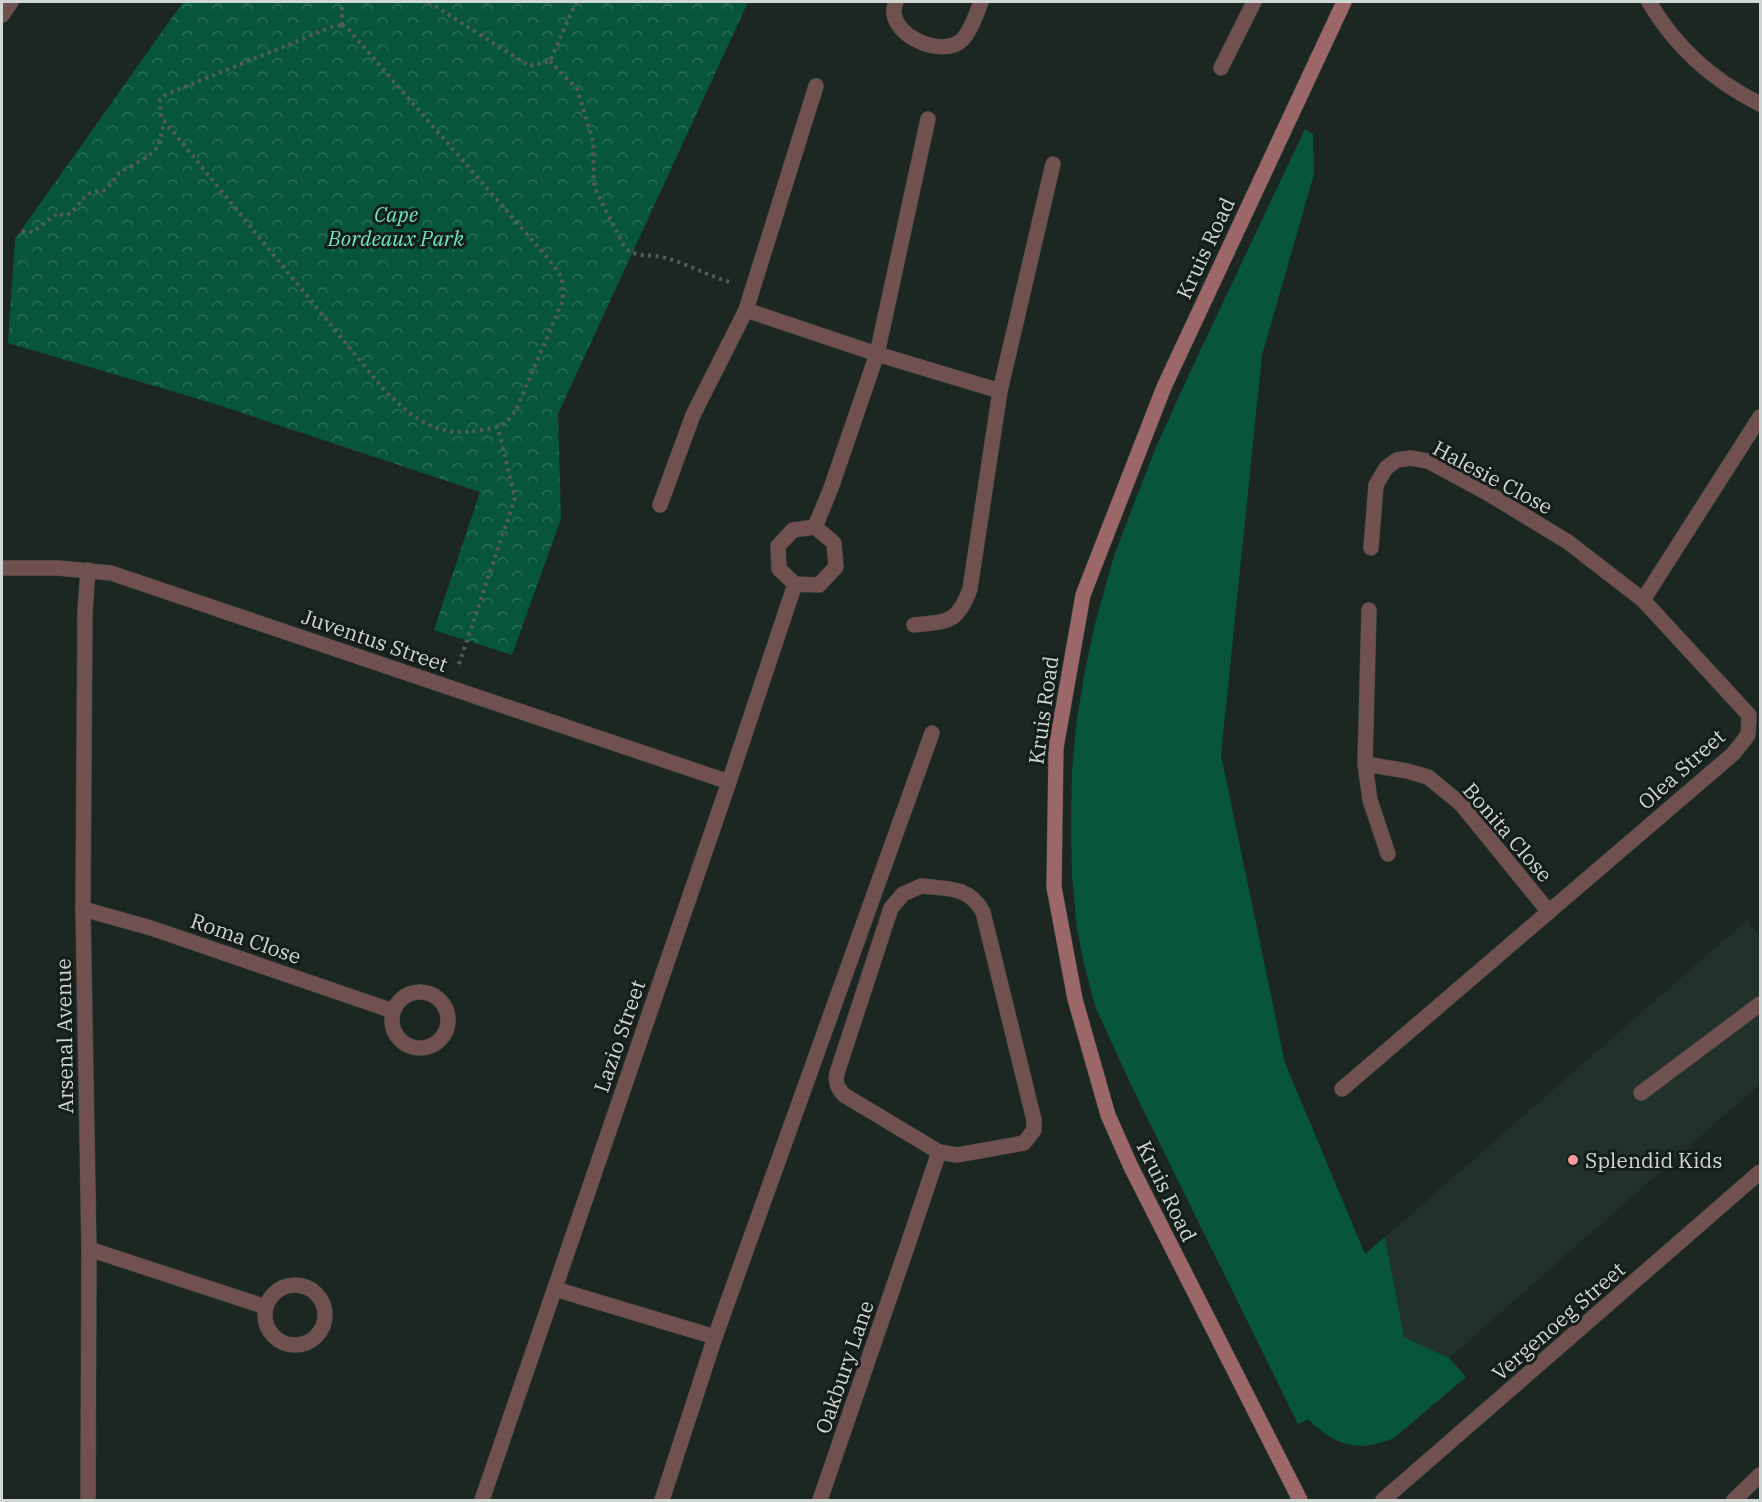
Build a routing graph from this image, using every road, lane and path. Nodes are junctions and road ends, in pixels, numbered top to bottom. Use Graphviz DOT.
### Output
graph roads {
  1 [pos="11,2"];
  2 [pos="342,2"];
  3 [pos="429,2"];
  4 [pos="576,2"];
  5 [pos="896,2"];
  6 [pos="981,2"];
  7 [pos="1254,2"];
  8 [pos="1344,2"];
  9 [pos="1648,2"];
  10 [pos="2,15"];
  11 [pos="342,26"];
  12 [pos="550,61"];
  13 [pos="1221,68"];
  14 [pos="816,86"];
  15 [pos="1761,104"];
  16 [pos="928,119"];
  17 [pos="164,122"];
  18 [pos="1053,164"];
  19 [pos="22,231"];
  20 [pos="714,278"];
  21 [pos="746,310"];
  22 [pos="877,354"];
  23 [pos="1000,391"];
  24 [pos="1761,417"];
  25 [pos="498,427"];
  26 [pos="660,505"];
  27 [pos="815,527"];
  28 [pos="1371,548"];
  29 [pos="2,568"];
  30 [pos="88,570"];
  31 [pos="795,584"];
  32 [pos="1643,600"];
  33 [pos="1369,610"];
  34 [pos="914,625"];
  35 [pos="451,688"];
  36 [pos="932,733"];
  37 [pos="1365,764"];
  38 [pos="729,782"];
  39 [pos="1388,854"];
  40 [pos="83,909"];
  41 [pos="1549,912"];
  42 [pos="1761,1004"];
  43 [pos="393,1011"];
  44 [pos="1341,1089"];
  45 [pos="1641,1093"];
  46 [pos="939,1152"];
  47 [pos="1761,1172"];
  48 [pos="89,1249"];
  49 [pos="555,1289"];
  50 [pos="266,1307"];
  51 [pos="716,1337"];
  52 [pos="1761,1475"];
  53 [pos="88,1500"];
  54 [pos="482,1500"];
  55 [pos="662,1500"];
  56 [pos="820,1500"];
  57 [pos="1300,1500"];
  58 [pos="1383,1500"];
  59 [pos="1734,1500"];
  1 -- 10 [label="street"];
  2 -- 11 [label="path"];
  3 -- 12 [label="path"];
  4 -- 12 [label="path"];
  5 -- 6 [label="street"];
  7 -- 13 [label="street"];
  8 -- 57 [label="street, Kruis Road"];
  9 -- 15 [label="street"];
  11 -- 17 [label="path"];
  11 -- 25 [label="path"];
  12 -- 20 [label="path"];
  14 -- 21 [label="street"];
  16 -- 22 [label="street"];
  17 -- 19 [label="path"];
  17 -- 25 [label="path"];
  18 -- 23 [label="street"];
  21 -- 22 [label="street"];
  21 -- 26 [label="street"];
  22 -- 23 [label="street"];
  22 -- 27 [label="street"];
  23 -- 34 [label="street"];
  24 -- 32 [label="street"];
  25 -- 35 [label="path"];
  27 -- 31 [label="street"];
  27 -- 31 [label="street"];
  28 -- 32 [label="street, Halesie Close"];
  29 -- 30 [label="street, Juventus Street"];
  30 -- 35 [label="street, Juventus Street"];
  30 -- 40 [label="street, Arsenal Avenue"];
  31 -- 38 [label="street, Lazio Street"];
  32 -- 41 [label="street, Olea Street"];
  33 -- 37 [label="street"];
  35 -- 38 [label="street, Juventus Street"];
  36 -- 51 [label="street"];
  37 -- 39 [label="street"];
  37 -- 41 [label="street, Bonita Close"];
  38 -- 49 [label="street, Lazio Street"];
  40 -- 43 [label="street, Roma Close"];
  40 -- 48 [label="street, Arsenal Avenue"];
  41 -- 44 [label="street, Olea Street"];
  42 -- 45 [label="street"];
  46 -- 46 [label="street"];
  46 -- 56 [label="street, Oakbury Lane"];
  47 -- 58 [label="street, Vergenoeg Street"];
  48 -- 50 [label="street"];
  48 -- 53 [label="street, Arsenal Avenue"];
  49 -- 51 [label="street"];
  49 -- 54 [label="street, Lazio Street"];
  50 -- 50 [label="street"];
  51 -- 55 [label="street"];
  52 -- 59 [label="street"];
}
